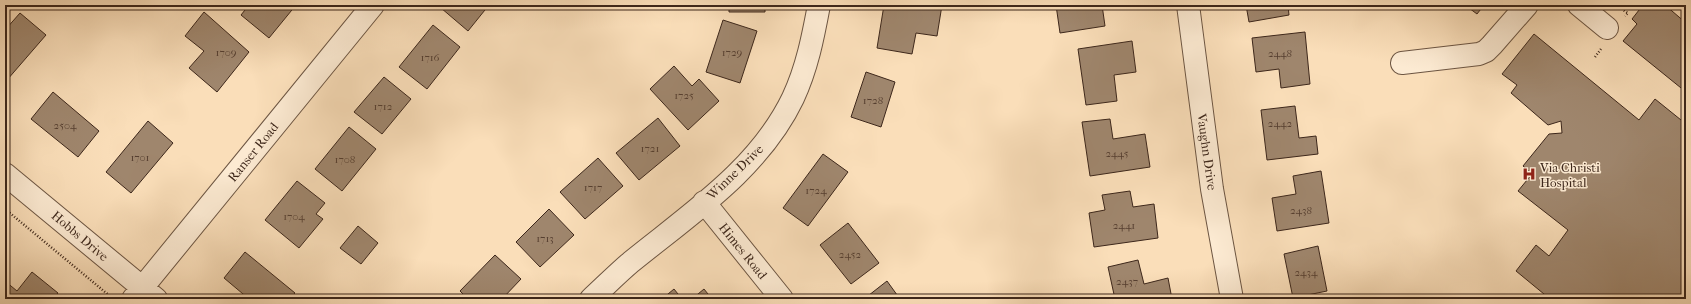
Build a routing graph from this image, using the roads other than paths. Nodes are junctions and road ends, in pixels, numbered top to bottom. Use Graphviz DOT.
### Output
graph roads {
  1 [pos="373,5"];
  2 [pos="819,5"];
  3 [pos="1188,5"];
  4 [pos="1527,5"];
  5 [pos="1579,5"];
  6 [pos="1607,28"];
  7 [pos="1402,63"];
  8 [pos="5,174"];
  9 [pos="704,202"];
  10 [pos="144,295"];
  11 [pos="591,299"];
  12 [pos="782,299"];
  13 [pos="1232,299"];
  1 -- 10 [label="street, Ranser Road"];
  2 -- 9 [label="street, Winne Drive"];
  3 -- 13 [label="street, Vaughn Drive"];
  4 -- 7 [label="street"];
  5 -- 6 [label="street"];
  8 -- 10 [label="street, Hobbs Drive"];
  9 -- 11 [label="street, Winne Drive"];
  9 -- 12 [label="street, Himes Road"];
}
